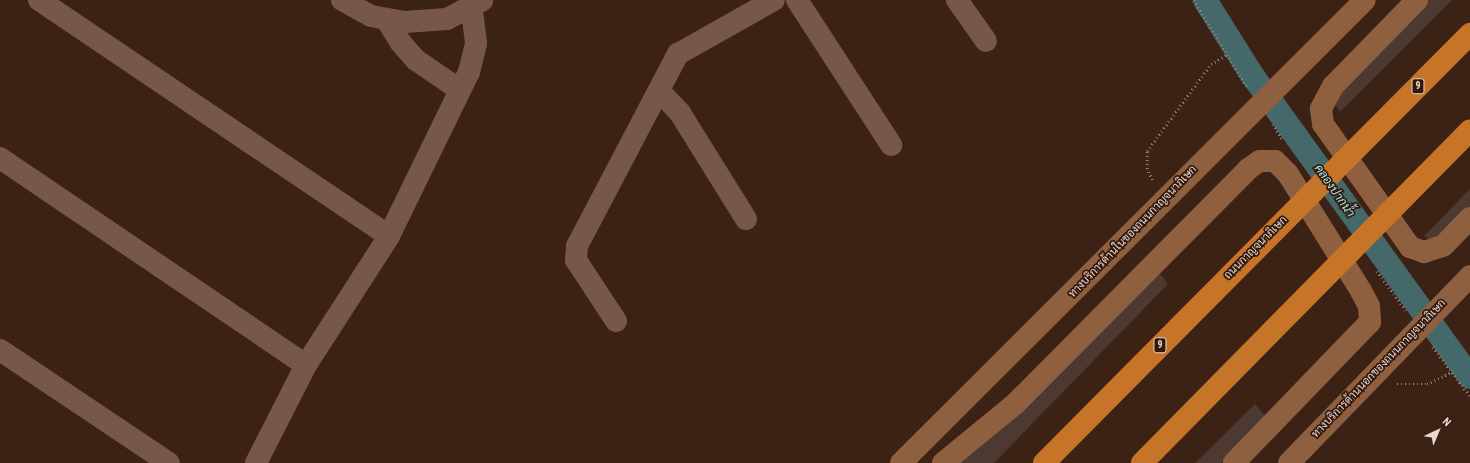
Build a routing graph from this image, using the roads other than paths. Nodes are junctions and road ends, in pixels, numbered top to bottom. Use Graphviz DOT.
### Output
graph roads {
  1 [pos="39,0"];
  2 [pos="342,0"];
  3 [pos="774,0"];
  4 [pos="797,0"];
  5 [pos="957,0"];
  6 [pos="1365,0"];
  7 [pos="1418,0"];
  8 [pos="477,4"];
  9 [pos="386,19"];
  10 [pos="1470,34"];
  11 [pos="986,41"];
  12 [pos="460,90"];
  13 [pos="659,91"];
  14 [pos="1470,130"];
  15 [pos="891,146"];
  16 [pos="0,158"];
  17 [pos="1470,218"];
  18 [pos="746,219"];
  19 [pos="389,236"];
  20 [pos="1470,276"];
  21 [pos="616,321"];
  22 [pos="0,350"];
  23 [pos="306,364"];
  24 [pos="163,461"];
  25 [pos="256,463"];
  26 [pos="901,463"];
  27 [pos="943,463"];
  28 [pos="1044,463"];
  29 [pos="1142,463"];
  30 [pos="1234,463"];
  31 [pos="1289,463"];
  1 -- 19 [label="street"];
  2 -- 9 [label="street"];
  3 -- 13 [label="street"];
  4 -- 15 [label="street"];
  5 -- 11 [label="street"];
  6 -- 26 [label="main road, ทางบริการด้านในของถนนกาญจนาภิเษก"];
  7 -- 17 [label="main road"];
  8 -- 9 [label="street"];
  8 -- 12 [label="street"];
  9 -- 12 [label="street"];
  10 -- 28 [label="highway, ถนนกาญจนาภิเษก / 9"];
  12 -- 19 [label="street"];
  13 -- 18 [label="street"];
  13 -- 21 [label="street"];
  14 -- 29 [label="highway"];
  16 -- 23 [label="street"];
  19 -- 23 [label="street"];
  20 -- 31 [label="main road, ทางบริการด้านนอกของถนนกาญจนาภิเษก"];
  22 -- 24 [label="street"];
  23 -- 25 [label="street"];
  27 -- 30 [label="main road"];
}
